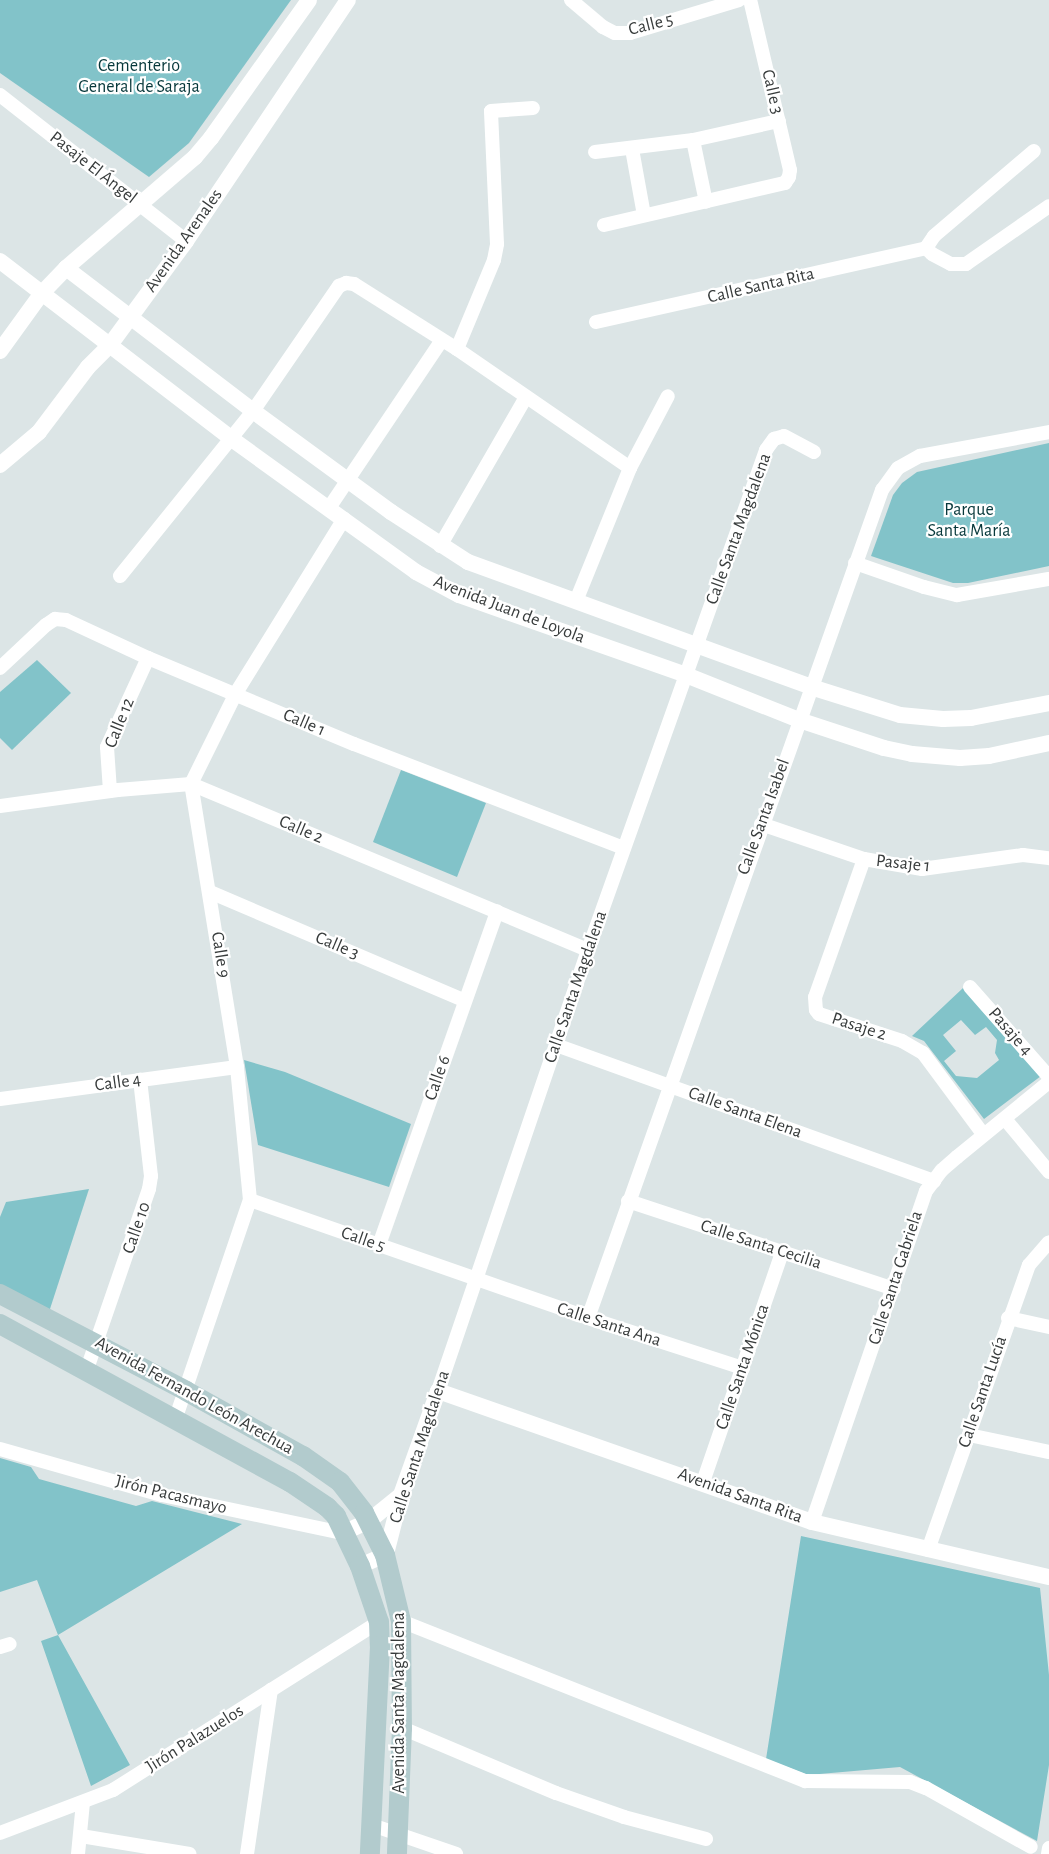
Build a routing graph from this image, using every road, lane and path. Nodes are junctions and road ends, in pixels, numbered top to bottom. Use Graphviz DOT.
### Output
graph roads {
  1 [pos="309,0"];
  2 [pos="348,0"];
  3 [pos="571,0"];
  4 [pos="739,0"];
  5 [pos="750,0"];
  6 [pos="0,95"];
  7 [pos="533,108"];
  8 [pos="778,121"];
  9 [pos="693,140"];
  10 [pos="632,149"];
  11 [pos="1034,151"];
  12 [pos="595,152"];
  13 [pos="706,202"];
  14 [pos="140,205"];
  15 [pos="1049,206"];
  16 [pos="644,215"];
  17 [pos="604,225"];
  18 [pos="186,241"];
  19 [pos="926,248"];
  20 [pos="0,261"];
  21 [pos="66,268"];
  22 [pos="42,293"];
  23 [pos="130,317"];
  24 [pos="596,322"];
  25 [pos="442,339"];
  26 [pos="110,345"];
  27 [pos="1,349"];
  28 [pos="457,349"];
  29 [pos="668,396"];
  30 [pos="526,397"];
  31 [pos="253,411"];
  32 [pos="1049,432"];
  33 [pos="230,437"];
  34 [pos="814,452"];
  35 [pos="0,465"];
  36 [pos="630,468"];
  37 [pos="348,479"];
  38 [pos="329,508"];
  39 [pos="344,519"];
  40 [pos="440,546"];
  41 [pos="855,563"];
  42 [pos="120,576"];
  43 [pos="1049,579"];
  44 [pos="576,601"];
  45 [pos="697,643"];
  46 [pos="148,658"];
  47 [pos="0,668"];
  48 [pos="686,675"];
  49 [pos="811,687"];
  50 [pos="236,693"];
  51 [pos="1049,705"];
  52 [pos="800,720"];
  53 [pos="1049,743"];
  54 [pos="191,784"];
  55 [pos="110,791"];
  56 [pos="0,806"];
  57 [pos="761,824"];
  58 [pos="624,848"];
  59 [pos="1049,858"];
  60 [pos="864,859"];
  61 [pos="210,892"];
  62 [pos="497,911"];
  63 [pos="588,950"];
  64 [pos="970,987"];
  65 [pos="465,1001"];
  66 [pos="556,1045"];
  67 [pos="237,1067"];
  68 [pos="1049,1077"];
  69 [pos="140,1080"];
  70 [pos="1049,1082"];
  71 [pos="669,1085"];
  72 [pos="1,1100"];
  73 [pos="1005,1119"];
  74 [pos="984,1134"];
  75 [pos="1049,1172"];
  76 [pos="934,1181"];
  77 [pos="250,1200"];
  78 [pos="628,1200"];
  79 [pos="1049,1242"];
  80 [pos="379,1245"];
  81 [pos="782,1252"];
  82 [pos="476,1280"];
  83 [pos="894,1289"];
  84 [pos="0,1294"];
  85 [pos="588,1318"];
  86 [pos="1008,1318"];
  87 [pos="0,1324"];
  88 [pos="1049,1327"];
  89 [pos="96,1343"];
  90 [pos="743,1368"];
  91 [pos="87,1369"];
  92 [pos="186,1391"];
  93 [pos="438,1391"];
  94 [pos="175,1420"];
  95 [pos="969,1435"];
  96 [pos="0,1449"];
  97 [pos="1049,1452"];
  98 [pos="703,1482"];
  99 [pos="401,1495"];
  100 [pos="369,1521"];
  101 [pos="812,1522"];
  102 [pos="343,1533"];
  103 [pos="928,1550"];
  104 [pos="385,1555"];
  105 [pos="360,1566"];
  106 [pos="1049,1577"];
  107 [pos="401,1621"];
  108 [pos="379,1622"];
  109 [pos="272,1690"];
  110 [pos="402,1728"];
  111 [pos="83,1802"];
  112 [pos="372,1825"];
  113 [pos="0,1833"];
  114 [pos="81,1836"];
  115 [pos="706,1839"];
  116 [pos="397,1844"];
  117 [pos="1031,1847"];
  118 [pos="1049,1848"];
  119 [pos="78,1854"];
  120 [pos="189,1854"];
  121 [pos="247,1854"];
  122 [pos="370,1854"];
  123 [pos="456,1854"];
  124 [pos="1048,1854"];
  1 -- 14 [label="street"];
  2 -- 18 [label="street, Avenida Arenales"];
  3 -- 4 [label="street, Calle 5"];
  5 -- 8 [label="street, Calle 3"];
  6 -- 14 [label="street, Pasaje El Ángel"];
  7 -- 28 [label="street"];
  8 -- 9 [label="street"];
  8 -- 13 [label="street, Calle 3"];
  9 -- 10 [label="street"];
  9 -- 13 [label="street"];
  10 -- 12 [label="street"];
  10 -- 16 [label="street"];
  11 -- 19 [label="street"];
  13 -- 16 [label="street"];
  14 -- 18 [label="street, Pasaje El Ángel"];
  14 -- 21 [label="street"];
  15 -- 19 [label="street"];
  16 -- 17 [label="street"];
  18 -- 23 [label="street, Avenida Arenales"];
  19 -- 24 [label="street, Calle Santa Rita"];
  20 -- 22 [label="street, Avenida Juan de Loyola"];
  21 -- 22 [label="street"];
  21 -- 23 [label="street, Avenida Juan de Loyola"];
  22 -- 26 [label="street, Avenida Juan de Loyola"];
  22 -- 27 [label="street"];
  23 -- 26 [label="street, Avenida Arenales"];
  23 -- 31 [label="street, Avenida Juan de Loyola"];
  25 -- 28 [label="street"];
  25 -- 31 [label="street"];
  25 -- 37 [label="street"];
  26 -- 33 [label="street, Avenida Juan de Loyola"];
  26 -- 35 [label="street, Avenida Arenales"];
  28 -- 30 [label="street"];
  29 -- 36 [label="street"];
  30 -- 36 [label="street"];
  30 -- 40 [label="street"];
  31 -- 33 [label="street"];
  31 -- 37 [label="street, Avenida Juan de Loyola"];
  32 -- 41 [label="street, Calle Santa Isabel"];
  33 -- 38 [label="street, Avenida Juan de Loyola"];
  33 -- 42 [label="street"];
  34 -- 45 [label="street, Calle Santa Magdalena"];
  36 -- 44 [label="street"];
  37 -- 38 [label="street"];
  37 -- 40 [label="street, Avenida Juan de Loyola"];
  38 -- 39 [label="street, Avenida Juan de Loyola"];
  39 -- 48 [label="street, Avenida Juan de Loyola"];
  39 -- 50 [label="street"];
  40 -- 44 [label="street, Avenida Juan de Loyola"];
  41 -- 43 [label="street"];
  41 -- 49 [label="street, Calle Santa Isabel"];
  44 -- 45 [label="street, Avenida Juan de Loyola"];
  45 -- 48 [label="street, Calle Santa Magdalena"];
  45 -- 49 [label="street, Avenida Juan de Loyola"];
  46 -- 47 [label="street, Calle 1"];
  46 -- 50 [label="street, Calle 1"];
  46 -- 55 [label="street, Calle 12"];
  48 -- 52 [label="street, Avenida Juan de Loyola"];
  48 -- 58 [label="street, Calle Santa Magdalena"];
  49 -- 51 [label="street, Avenida Juan de Loyola"];
  49 -- 52 [label="street, Calle Santa Isabel"];
  50 -- 54 [label="street"];
  50 -- 58 [label="street, Calle 1"];
  52 -- 53 [label="street, Avenida Juan de Loyola"];
  52 -- 57 [label="street, Calle Santa Isabel"];
  54 -- 55 [label="street, Calle 2"];
  54 -- 61 [label="street, Calle 9"];
  54 -- 62 [label="street, Calle 2"];
  55 -- 56 [label="street, Calle 2"];
  57 -- 60 [label="street, Pasaje 1"];
  57 -- 71 [label="street, Calle Santa Isabel"];
  58 -- 63 [label="street, Calle Santa Magdalena"];
  59 -- 60 [label="street, Pasaje 1"];
  60 -- 74 [label="street, Pasaje 2"];
  61 -- 65 [label="street, Calle 3"];
  61 -- 67 [label="street, Calle 9"];
  62 -- 63 [label="street, Calle 2"];
  62 -- 65 [label="street, Calle 6"];
  63 -- 66 [label="street, Calle Santa Magdalena"];
  64 -- 68 [label="street, Pasaje 4"];
  65 -- 80 [label="street, Calle 6"];
  66 -- 71 [label="street, Calle Santa Elena"];
  66 -- 82 [label="street, Calle Santa Magdalena"];
  67 -- 69 [label="street, Calle 4"];
  67 -- 77 [label="street, Calle 9"];
  69 -- 72 [label="street, Calle 4"];
  69 -- 89 [label="street, Calle 10"];
  70 -- 73 [label="street, Calle Santa Gabriela"];
  71 -- 76 [label="street, Calle Santa Elena"];
  71 -- 78 [label="street, Calle Santa Isabel"];
  73 -- 74 [label="street, Calle Santa Gabriela"];
  73 -- 75 [label="street"];
  74 -- 76 [label="street, Calle Santa Gabriela"];
  76 -- 83 [label="street, Calle Santa Gabriela"];
  77 -- 80 [label="street, Calle 5"];
  77 -- 92 [label="street, Calle 9"];
  78 -- 81 [label="street, Calle Santa Cecilia"];
  78 -- 85 [label="street, Calle Santa Isabel"];
  79 -- 86 [label="street, Calle Santa Lucía"];
  80 -- 82 [label="street, Calle 5"];
  81 -- 83 [label="street, Calle Santa Cecilia"];
  81 -- 90 [label="street, Calle Santa Mónica"];
  82 -- 85 [label="street, Calle Santa Ana"];
  82 -- 93 [label="street, Calle Santa Magdalena"];
  83 -- 101 [label="street, Calle Santa Gabriela"];
  84 -- 89 [label="main road, Avenida Fernando León Arechua"];
  85 -- 90 [label="street, Calle Santa Ana"];
  86 -- 88 [label="street"];
  86 -- 95 [label="street, Calle Santa Lucía"];
  87 -- 91 [label="main road, Avenida Fernando León Arechua"];
  89 -- 91 [label="street, Calle 10"];
  89 -- 92 [label="main road, Avenida Fernando León Arechua"];
  90 -- 98 [label="street, Calle Santa Mónica"];
  91 -- 94 [label="main road, Avenida Fernando León Arechua"];
  92 -- 94 [label="street, Calle 9"];
  92 -- 100 [label="main road, Avenida Fernando León Arechua"];
  93 -- 98 [label="street, Avenida Santa Rita"];
  93 -- 99 [label="street, Calle Santa Magdalena"];
  94 -- 102 [label="main road, Avenida Fernando León Arechua"];
  95 -- 97 [label="street"];
  95 -- 103 [label="street, Calle Santa Lucía"];
  96 -- 102 [label="street, Jirón Pacasmayo"];
  98 -- 101 [label="street, Avenida Santa Rita"];
  99 -- 100 [label="street"];
  99 -- 104 [label="street, Calle Santa Magdalena"];
  100 -- 102 [label="street"];
  100 -- 104 [label="main road, Avenida Santa Magdalena"];
  101 -- 103 [label="street, Avenida Santa Rita"];
  102 -- 105 [label="main road, Avenida Santa Magdalena"];
  103 -- 106 [label="street, Avenida Santa Rita"];
  104 -- 105 [label="street"];
  104 -- 107 [label="main road, Avenida Santa Magdalena"];
  105 -- 108 [label="main road, Avenida Santa Magdalena"];
  107 -- 110 [label="main road, Avenida Santa Magdalena"];
  107 -- 117 [label="street"];
  108 -- 109 [label="street, Jirón Palazuelos"];
  108 -- 112 [label="main road, Avenida Santa Magdalena"];
  109 -- 111 [label="street, Jirón Palazuelos"];
  109 -- 121 [label="street"];
  110 -- 115 [label="street"];
  110 -- 116 [label="main road, Avenida Santa Magdalena"];
  111 -- 113 [label="street, Jirón Palazuelos"];
  111 -- 114 [label="street"];
  112 -- 116 [label="street"];
  112 -- 122 [label="main road, Avenida Santa Magdalena"];
  114 -- 119 [label="street"];
  114 -- 120 [label="street"];
  116 -- 123 [label="street"];
  118 -- 124 [label="street"];
}
